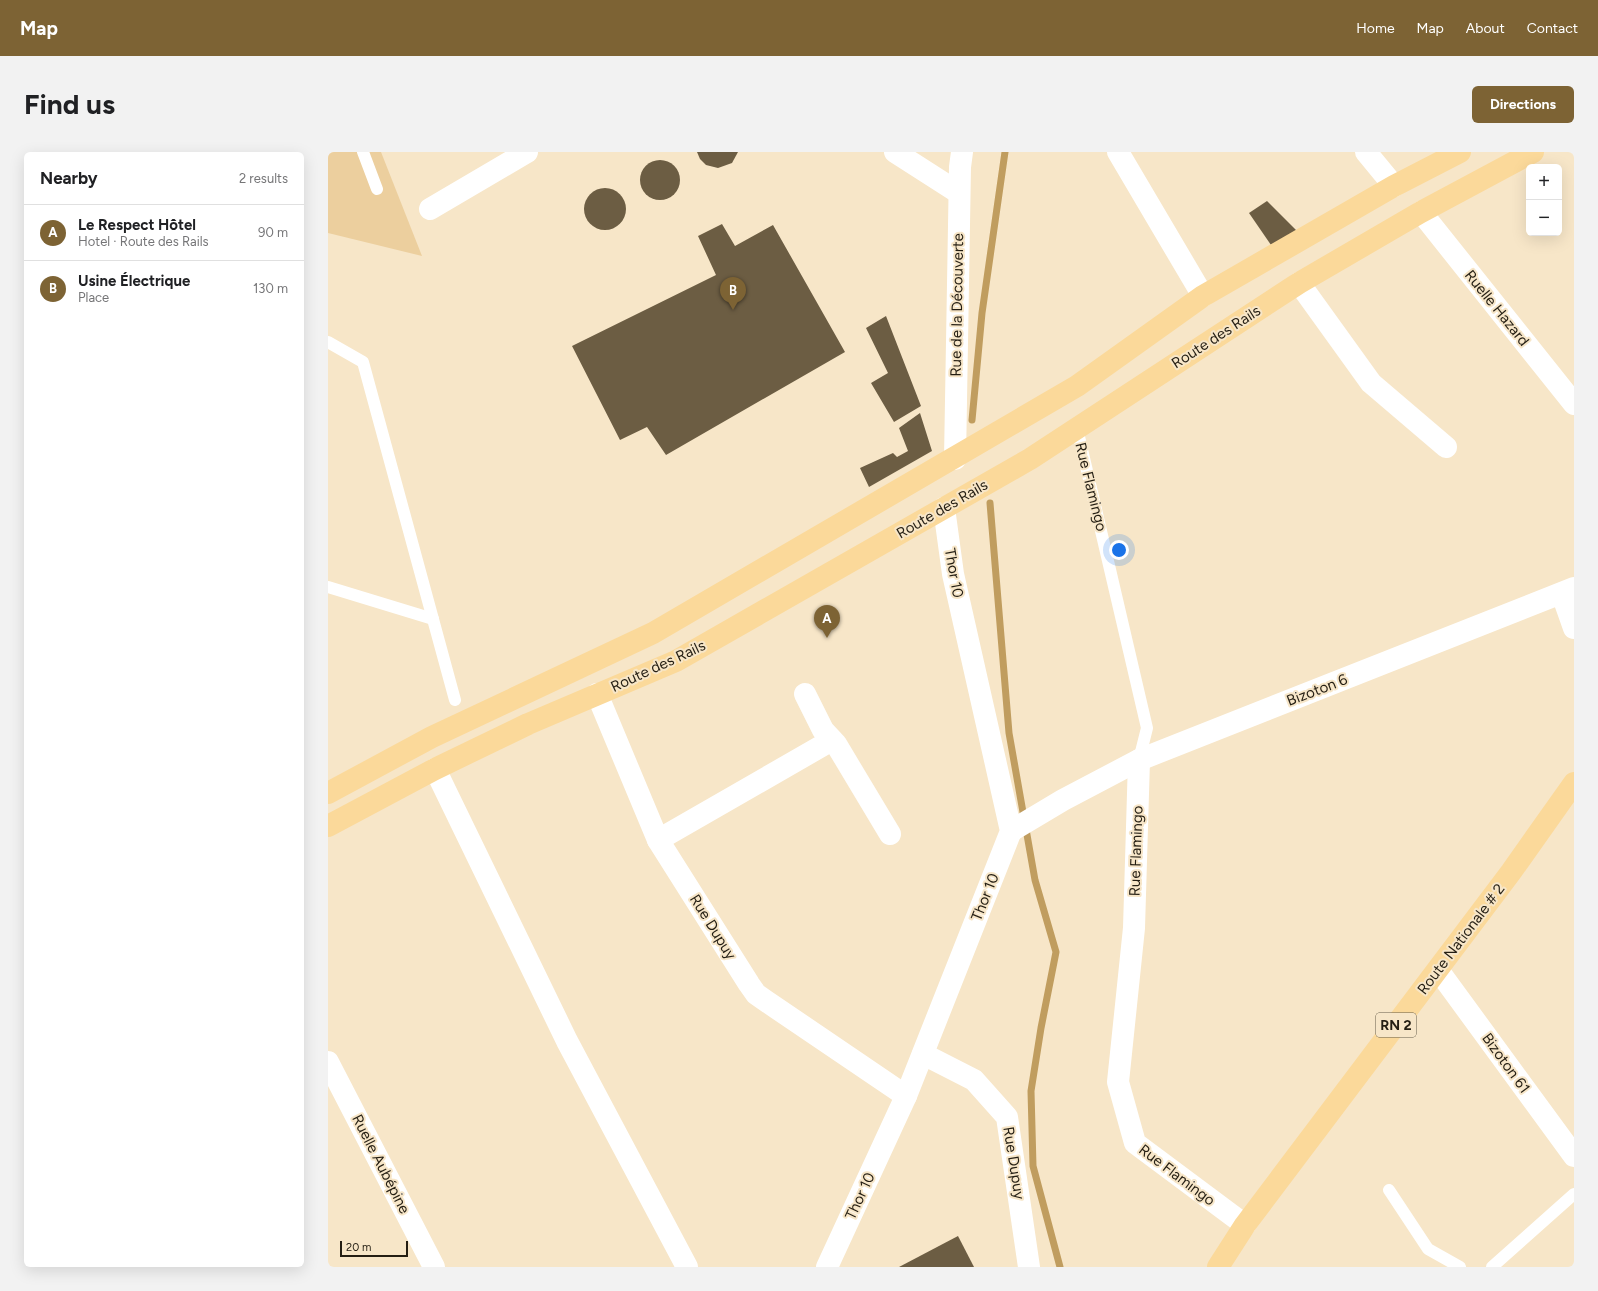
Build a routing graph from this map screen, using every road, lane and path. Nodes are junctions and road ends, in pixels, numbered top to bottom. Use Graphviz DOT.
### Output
graph roads {
  1 [pos="363,152"];
  2 [pos="527,152"];
  3 [pos="895,152"];
  4 [pos="962,152"];
  5 [pos="1118,152"];
  6 [pos="1366,152"];
  7 [pos="1460,152"];
  8 [pos="1533,152"];
  9 [pos="1394,186"];
  10 [pos="377,189"];
  11 [pos="959,193"];
  12 [pos="430,209"];
  13 [pos="1420,212"];
  14 [pos="1299,282"];
  15 [pos="1203,296"];
  16 [pos="328,342"];
  17 [pos="1574,404"];
  18 [pos="1077,428"];
  19 [pos="1446,447"];
  20 [pos="955,459"];
  21 [pos="952,503"];
  22 [pos="328,587"];
  23 [pos="1568,591"];
  24 [pos="433,619"];
  25 [pos="1574,628"];
  26 [pos="597,694"];
  27 [pos="805,694"];
  28 [pos="455,700"];
  29 [pos="832,740"];
  30 [pos="1139,760"];
  31 [pos="435,769"];
  32 [pos="1574,783"];
  33 [pos="328,793"];
  34 [pos="328,826"];
  35 [pos="1011,831"];
  36 [pos="890,834"];
  37 [pos="658,840"];
  38 [pos="1438,970"];
  39 [pos="923,1054"];
  40 [pos="328,1062"];
  41 [pos="906,1096"];
  42 [pos="1574,1156"];
  43 [pos="1389,1190"];
  44 [pos="1574,1194"];
  45 [pos="1245,1225"];
  46 [pos="434,1267"];
  47 [pos="687,1267"];
  48 [pos="827,1267"];
  49 [pos="1029,1267"];
  50 [pos="1218,1267"];
  51 [pos="1460,1267"];
  52 [pos="1492,1267"];
  1 -- 10 [label="lane"];
  2 -- 12 [label="street"];
  3 -- 11 [label="street"];
  4 -- 11 [label="street, Rue de la Découverte"];
  5 -- 15 [label="street"];
  6 -- 9 [label="street"];
  7 -- 9 [label="main road"];
  8 -- 13 [label="main road, Route des Rails"];
  9 -- 15 [label="main road"];
  11 -- 20 [label="street, Rue de la Découverte"];
  13 -- 14 [label="main road, Route des Rails"];
  13 -- 17 [label="street, Ruelle Hazard"];
  14 -- 18 [label="main road, Route des Rails"];
  14 -- 19 [label="street"];
  15 -- 20 [label="main road"];
  16 -- 24 [label="lane"];
  18 -- 21 [label="main road, Route des Rails"];
  18 -- 30 [label="lane, Rue Flamingo"];
  20 -- 33 [label="main road"];
  21 -- 26 [label="main road, Route des Rails"];
  21 -- 35 [label="street, Thor 10"];
  22 -- 24 [label="lane"];
  23 -- 25 [label="street"];
  23 -- 30 [label="street, Bizoton 6"];
  24 -- 28 [label="lane"];
  26 -- 31 [label="main road, Route des Rails"];
  26 -- 37 [label="street, Rue Dupuy"];
  27 -- 29 [label="street"];
  29 -- 36 [label="street"];
  29 -- 37 [label="street"];
  30 -- 35 [label="street, Bizoton 6"];
  30 -- 45 [label="street, Rue Flamingo"];
  31 -- 34 [label="main road, Route des Rails"];
  31 -- 47 [label="street"];
  32 -- 38 [label="main road, Route Nationale # 2 / RN 2"];
  35 -- 39 [label="street, Thor 10"];
  37 -- 41 [label="street, Rue Dupuy"];
  38 -- 42 [label="street, Bizoton 61"];
  38 -- 45 [label="main road, Route Nationale # 2 / RN 2"];
  39 -- 41 [label="street, Thor 10"];
  39 -- 49 [label="street, Rue Dupuy"];
  40 -- 46 [label="street, Ruelle Aubépine"];
  41 -- 48 [label="street, Thor 10"];
  43 -- 51 [label="lane"];
  44 -- 52 [label="lane"];
  45 -- 50 [label="main road, Route Nationale # 2 / RN 2"];
}
